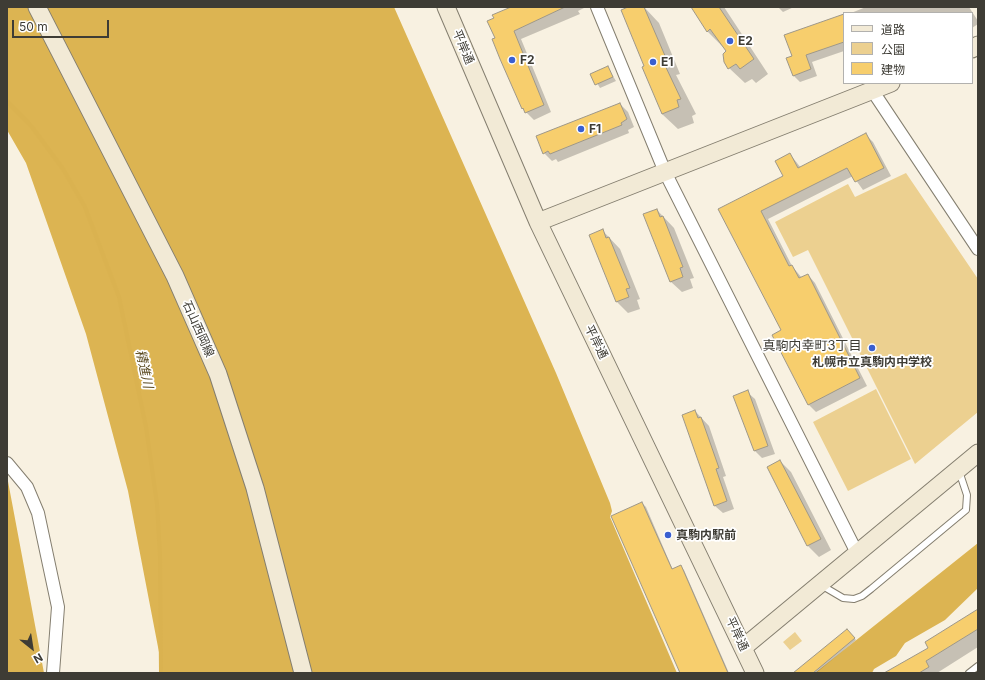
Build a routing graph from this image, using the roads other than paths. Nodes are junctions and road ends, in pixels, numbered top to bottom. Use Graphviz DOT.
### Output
graph roads {
  1 [pos="37,7"];
  2 [pos="446,7"];
  3 [pos="597,7"];
  4 [pos="888,84"];
  5 [pos="872,90"];
  6 [pos="665,172"];
  7 [pos="538,222"];
  8 [pos="978,249"];
  9 [pos="978,453"];
  10 [pos="7,463"];
  11 [pos="958,470"];
  12 [pos="857,553"];
  13 [pos="820,585"];
  14 [pos="744,647"];
  15 [pos="978,666"];
  16 [pos="53,673"];
  17 [pos="303,673"];
  18 [pos="755,673"];
  19 [pos="969,673"];
  1 -- 17 [label="street, 石山西岡線"];
  2 -- 7 [label="street, 平岸通"];
  3 -- 6 [label="street"];
  4 -- 5 [label="street"];
  5 -- 6 [label="street"];
  5 -- 8 [label="street"];
  6 -- 7 [label="street"];
  6 -- 12 [label="street"];
  7 -- 14 [label="street, 平岸通"];
  9 -- 11 [label="street"];
  10 -- 16 [label="street"];
  11 -- 12 [label="street"];
  11 -- 13 [label="lane"];
  12 -- 13 [label="street"];
  13 -- 14 [label="street"];
  14 -- 18 [label="street, 平岸通"];
  15 -- 19 [label="lane"];
}
